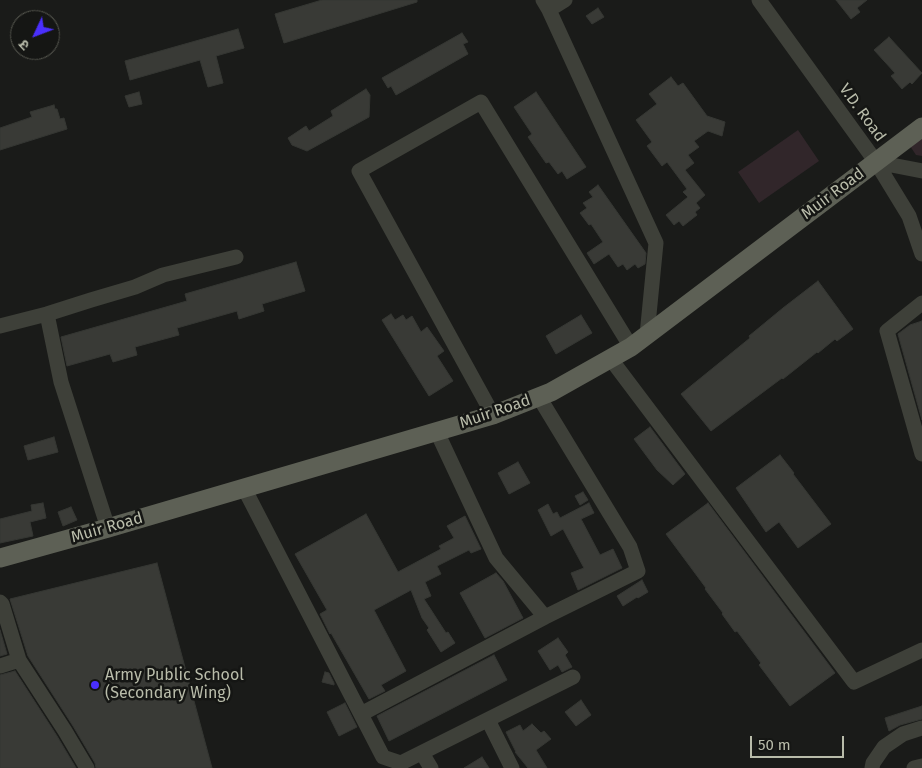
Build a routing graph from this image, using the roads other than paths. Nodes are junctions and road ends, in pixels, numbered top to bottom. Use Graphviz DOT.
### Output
graph roads {
  1 [pos="565,0"];
  2 [pos="759,0"];
  3 [pos="546,5"];
  4 [pos="922,127"];
  5 [pos="876,162"];
  6 [pos="922,171"];
  7 [pos="922,254"];
  8 [pos="236,257"];
  9 [pos="922,303"];
  10 [pos="47,314"];
  11 [pos="0,326"];
  12 [pos="647,335"];
  13 [pos="631,347"];
  14 [pos="610,358"];
  15 [pos="539,397"];
  16 [pos="494,415"];
  17 [pos="436,432"];
  18 [pos="922,454"];
  19 [pos="244,488"];
  20 [pos="108,528"];
  21 [pos="0,558"];
  22 [pos="0,602"];
  23 [pos="545,617"];
  24 [pos="922,650"];
  25 [pos="20,660"];
  26 [pos="0,666"];
  27 [pos="573,677"];
  28 [pos="360,714"];
  29 [pos="488,720"];
  30 [pos="922,728"];
  31 [pos="422,753"];
  32 [pos="922,766"];
  33 [pos="87,768"];
  34 [pos="430,768"];
  35 [pos="512,768"];
  36 [pos="872,768"];
  37 [pos="914,768"];
  1 -- 3 [label="street"];
  2 -- 5 [label="street, V.D. Road"];
  3 -- 12 [label="street"];
  4 -- 5 [label="main road, Muir Road"];
  5 -- 6 [label="street"];
  5 -- 7 [label="street, V.D. Road"];
  5 -- 12 [label="main road, Muir Road"];
  8 -- 10 [label="street"];
  9 -- 18 [label="street"];
  10 -- 11 [label="street"];
  10 -- 20 [label="street"];
  12 -- 13 [label="main road, Muir Road"];
  13 -- 14 [label="main road, Muir Road"];
  13 -- 16 [label="street"];
  14 -- 15 [label="main road, Muir Road"];
  14 -- 24 [label="street"];
  15 -- 16 [label="main road, Muir Road"];
  15 -- 23 [label="street"];
  16 -- 17 [label="main road, Muir Road"];
  17 -- 19 [label="main road, Muir Road"];
  17 -- 23 [label="street"];
  19 -- 20 [label="main road, Muir Road"];
  19 -- 28 [label="street"];
  20 -- 21 [label="main road, Muir Road"];
  22 -- 25 [label="street"];
  23 -- 28 [label="street"];
  25 -- 26 [label="street"];
  25 -- 33 [label="street"];
  27 -- 29 [label="street"];
  28 -- 31 [label="street"];
  29 -- 31 [label="street"];
  29 -- 35 [label="street"];
  30 -- 36 [label="street"];
  31 -- 34 [label="street"];
  32 -- 37 [label="street"];
}
